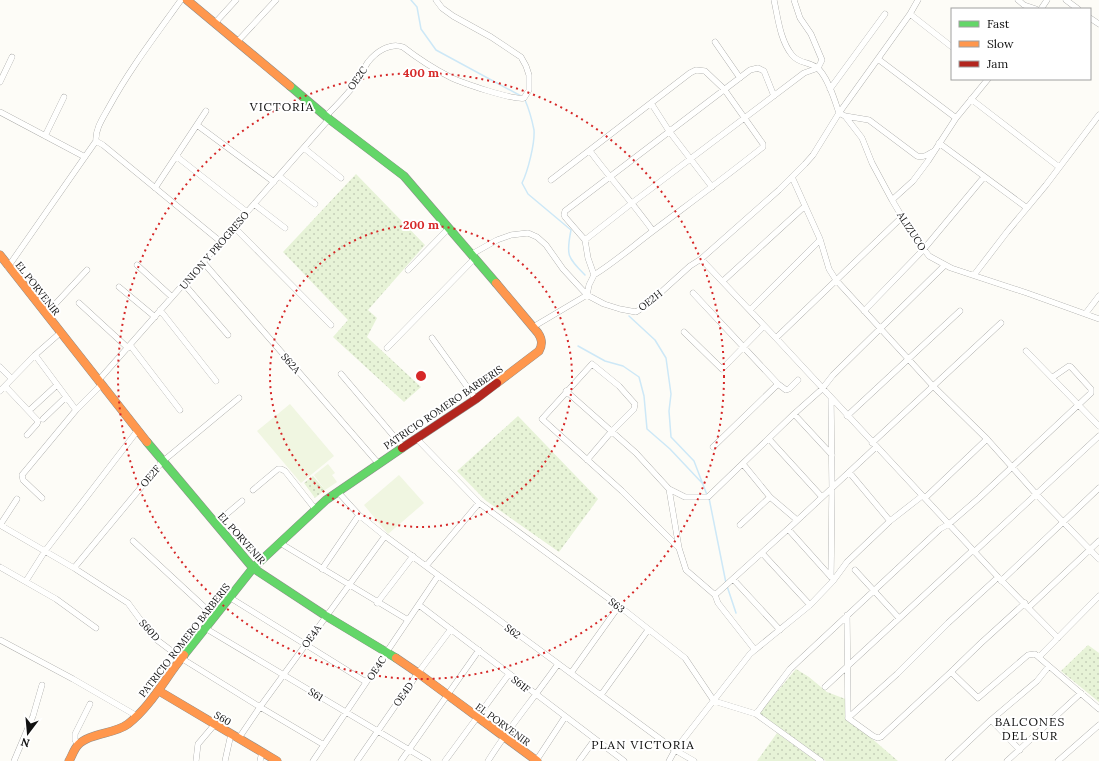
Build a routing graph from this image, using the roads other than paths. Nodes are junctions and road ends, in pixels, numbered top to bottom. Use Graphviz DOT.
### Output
graph roads {
  1 [pos="181,0"];
  2 [pos="187,0"];
  3 [pos="236,0"];
  4 [pos="276,0"];
  5 [pos="436,0"];
  6 [pos="774,0"];
  7 [pos="794,0"];
  8 [pos="918,0"];
  9 [pos="1018,0"];
  10 [pos="1066,0"];
  11 [pos="1034,8"];
  12 [pos="1077,8"];
  13 [pos="885,14"];
  14 [pos="910,14"];
  15 [pos="215,23"];
  16 [pos="237,42"];
  17 [pos="714,42"];
  18 [pos="951,45"];
  19 [pos="12,57"];
  20 [pos="878,59"];
  21 [pos="818,68"];
  22 [pos="740,78"];
  23 [pos="987,80"];
  24 [pos="0,82"];
  25 [pos="830,89"];
  26 [pos="724,90"];
  27 [pos="774,96"];
  28 [pos="64,97"];
  29 [pos="971,99"];
  30 [pos="651,102"];
  31 [pos="206,111"];
  32 [pos="0,112"];
  33 [pos="842,115"];
  34 [pos="1099,115"];
  35 [pos="327,118"];
  36 [pos="956,118"];
  37 [pos="745,119"];
  38 [pos="197,125"];
  39 [pos="669,131"];
  40 [pos="45,136"];
  41 [pos="96,141"];
  42 [pos="939,143"];
  43 [pos="304,148"];
  44 [pos="590,151"];
  45 [pos="934,151"];
  46 [pos="176,156"];
  47 [pos="85,157"];
  48 [pos="692,159"];
  49 [pos="1059,167"];
  50 [pos="279,176"];
  51 [pos="610,177"];
  52 [pos="792,177"];
  53 [pos="984,177"];
  54 [pos="341,178"];
  55 [pos="551,180"];
  56 [pos="274,182"];
  57 [pos="712,187"];
  58 [pos="155,188"];
  59 [pos="892,200"];
  60 [pos="632,203"];
  61 [pos="254,204"];
  62 [pos="315,204"];
  63 [pos="805,206"];
  64 [pos="1027,208"];
  65 [pos="247,212"];
  66 [pos="902,217"];
  67 [pos="234,227"];
  68 [pos="285,228"];
  69 [pos="450,228"];
  70 [pos="653,231"];
  71 [pos="585,240"];
  72 [pos="820,240"];
  73 [pos="221,242"];
  74 [pos="923,250"];
  75 [pos="0,254"];
  76 [pos="473,256"];
  77 [pos="701,259"];
  78 [pos="203,262"];
  79 [pos="137,265"];
  80 [pos="945,265"];
  81 [pos="8,267"];
  82 [pos="87,270"];
  83 [pos="408,270"];
  84 [pos="594,275"];
  85 [pos="974,275"];
  86 [pos="836,280"];
  87 [pos="722,281"];
  88 [pos="184,284"];
  89 [pos="119,287"];
  90 [pos="693,293"];
  91 [pos="587,295"];
  92 [pos="1099,296"];
  93 [pos="172,297"];
  94 [pos="79,303"];
  95 [pos="160,310"];
  96 [pos="750,310"];
  97 [pos="960,311"];
  98 [pos="864,312"];
  99 [pos="1086,313"];
  100 [pos="46,314"];
  101 [pos="154,317"];
  102 [pos="1099,319"];
  103 [pos="1001,323"];
  104 [pos="330,325"];
  105 [pos="764,326"];
  106 [pos="533,327"];
  107 [pos="881,328"];
  108 [pos="684,332"];
  109 [pos="60,333"];
  110 [pos="228,335"];
  111 [pos="432,338"];
  112 [pos="776,338"];
  113 [pos="129,346"];
  114 [pos="387,348"];
  115 [pos="744,348"];
  116 [pos="1026,351"];
  117 [pos="34,355"];
  118 [pos="909,360"];
  119 [pos="0,366"];
  120 [pos="341,374"];
  121 [pos="1053,377"];
  122 [pos="11,378"];
  123 [pos="798,380"];
  124 [pos="216,381"];
  125 [pos="100,383"];
  126 [pos="778,384"];
  127 [pos="57,385"];
  128 [pos="5,386"];
  129 [pos="933,386"];
  130 [pos="822,389"];
  131 [pos="0,391"];
  132 [pos="566,392"];
  133 [pos="66,397"];
  134 [pos="239,398"];
  135 [pos="476,399"];
  136 [pos="832,399"];
  137 [pos="1078,406"];
  138 [pos="32,408"];
  139 [pos="76,410"];
  140 [pos="180,410"];
  141 [pos="794,414"];
  142 [pos="848,416"];
  143 [pos="43,419"];
  144 [pos="1099,426"];
  145 [pos="138,430"];
  146 [pos="611,432"];
  147 [pos="26,434"];
  148 [pos="1099,436"];
  149 [pos="416,438"];
  150 [pos="769,439"];
  151 [pos="987,439"];
  152 [pos="874,445"];
  153 [pos="403,447"];
  154 [pos="713,447"];
  155 [pos="832,454"];
  156 [pos="587,460"];
  157 [pos="162,462"];
  158 [pos="378,463"];
  159 [pos="743,464"];
  160 [pos="1011,467"];
  161 [pos="849,472"];
  162 [pos="832,488"];
  163 [pos="1099,488"];
  164 [pos="669,489"];
  165 [pos="253,490"];
  166 [pos="338,492"];
  167 [pos="1037,495"];
  168 [pos="822,497"];
  169 [pos="924,497"];
  170 [pos="42,498"];
  171 [pos="770,498"];
  172 [pos="17,499"];
  173 [pos="242,501"];
  174 [pos="479,503"];
  175 [pos="316,510"];
  176 [pos="359,514"];
  177 [pos="797,520"];
  178 [pos="890,521"];
  179 [pos="1064,522"];
  180 [pos="215,524"];
  181 [pos="949,524"];
  182 [pos="0,525"];
  183 [pos="740,525"];
  184 [pos="788,530"];
  185 [pos="385,536"];
  186 [pos="133,541"];
  187 [pos="1099,541"];
  188 [pos="280,543"];
  189 [pos="679,548"];
  190 [pos="1090,550"];
  191 [pos="45,551"];
  192 [pos="973,551"];
  193 [pos="762,553"];
  194 [pos="413,556"];
  195 [pos="1099,559"];
  196 [pos="426,566"];
  197 [pos="0,567"];
  198 [pos="74,568"];
  199 [pos="254,568"];
  200 [pos="322,569"];
  201 [pos="855,570"];
  202 [pos="438,576"];
  203 [pos="733,579"];
  204 [pos="832,579"];
  205 [pos="995,580"];
  206 [pos="26,581"];
  207 [pos="1001,581"];
  208 [pos="348,586"];
  209 [pos="874,590"];
  210 [pos="715,596"];
  211 [pos="1099,596"];
  212 [pos="229,597"];
  213 [pos="1093,602"];
  214 [pos="377,603"];
  215 [pos="419,605"];
  216 [pos="810,605"];
  217 [pos="1027,605"];
  218 [pos="619,606"];
  219 [pos="1099,606"];
  220 [pos="847,615"];
  221 [pos="214,616"];
  222 [pos="326,616"];
  223 [pos="899,618"];
  224 [pos="408,620"];
  225 [pos="96,628"];
  226 [pos="205,628"];
  227 [pos="451,629"];
  228 [pos="648,630"];
  229 [pos="780,630"];
  230 [pos="1058,638"];
  231 [pos="0,640"];
  232 [pos="305,644"];
  233 [pos="479,650"];
  234 [pos="755,650"];
  235 [pos="386,652"];
  236 [pos="1040,656"];
  237 [pos="181,658"];
  238 [pos="558,664"];
  239 [pos="848,665"];
  240 [pos="1049,666"];
  241 [pos="951,672"];
  242 [pos="418,673"];
  243 [pos="571,673"];
  244 [pos="283,674"];
  245 [pos="509,674"];
  246 [pos="366,682"];
  247 [pos="42,685"];
  248 [pos="824,687"];
  249 [pos="159,691"];
  250 [pos="1081,693"];
  251 [pos="447,694"];
  252 [pos="536,695"];
  253 [pos="601,695"];
  254 [pos="714,700"];
  255 [pos="90,704"];
  256 [pos="260,707"];
  257 [pos="1099,709"];
  258 [pos="346,712"];
  259 [pos="756,714"];
  260 [pos="137,716"];
  261 [pos="476,717"];
  262 [pos="565,718"];
  263 [pos="848,718"];
  264 [pos="991,720"];
  265 [pos="215,724"];
  266 [pos="1099,725"];
  267 [pos="377,731"];
  268 [pos="231,734"];
  269 [pos="503,736"];
  270 [pos="239,738"];
  271 [pos="594,739"];
  272 [pos="78,745"];
  273 [pos="324,745"];
  274 [pos="409,750"];
  275 [pos="675,750"];
  276 [pos="1020,750"];
  277 [pos="262,752"];
  278 [pos="14,761"];
  279 [pos="69,761"];
  280 [pos="196,761"];
  281 [pos="225,761"];
  282 [pos="260,761"];
  283 [pos="277,761"];
  284 [pos="313,761"];
  285 [pos="357,761"];
  286 [pos="401,761"];
  287 [pos="428,761"];
  288 [pos="445,761"];
  289 [pos="488,761"];
  290 [pos="536,761"];
  291 [pos="579,761"];
  292 [pos="624,761"];
  293 [pos="669,761"];
  294 [pos="694,761"];
  295 [pos="821,761"];
  296 [pos="948,761"];
  297 [pos="1007,761"];
  298 [pos="1058,761"];
  1 -- 41 [label="street"];
  2 -- 15 [label="street, PATRICIO ROMERO BARBERIS"];
  3 -- 15 [label="street"];
  4 -- 16 [label="street"];
  5 -- 35 [label="street, OE2C"];
  6 -- 21 [label="street"];
  7 -- 21 [label="street"];
  8 -- 14 [label="street, OE2H"];
  9 -- 11 [label="street"];
  10 -- 12 [label="street"];
  13 -- 25 [label="street"];
  14 -- 18 [label="street"];
  14 -- 20 [label="street, OE2H"];
  15 -- 16 [label="street, PATRICIO ROMERO BARBERIS"];
  16 -- 35 [label="street, PATRICIO ROMERO BARBERIS"];
  17 -- 22 [label="street"];
  19 -- 24 [label="street"];
  20 -- 33 [label="street, OE2H"];
  20 -- 36 [label="street"];
  21 -- 25 [label="street, ALIZUCO"];
  21 -- 27 [label="street"];
  22 -- 26 [label="street"];
  22 -- 27 [label="street"];
  23 -- 29 [label="street"];
  25 -- 33 [label="street, ALIZUCO"];
  26 -- 30 [label="street"];
  26 -- 37 [label="street"];
  26 -- 39 [label="street"];
  27 -- 37 [label="street"];
  28 -- 40 [label="street"];
  29 -- 36 [label="street"];
  29 -- 49 [label="street"];
  30 -- 39 [label="street"];
  30 -- 44 [label="street"];
  31 -- 38 [label="street"];
  32 -- 40 [label="street"];
  33 -- 45 [label="street"];
  33 -- 52 [label="street, OE2H"];
  33 -- 59 [label="street, ALIZUCO"];
  34 -- 49 [label="street"];
  35 -- 43 [label="street, UNION Y PROGRESO"];
  35 -- 69 [label="street, PATRICIO ROMERO BARBERIS"];
  36 -- 42 [label="street"];
  37 -- 48 [label="street"];
  37 -- 57 [label="street"];
  38 -- 46 [label="street"];
  38 -- 56 [label="street"];
  39 -- 48 [label="street"];
  39 -- 51 [label="street"];
  40 -- 47 [label="street"];
  41 -- 47 [label="street"];
  41 -- 58 [label="street"];
  42 -- 45 [label="street"];
  42 -- 53 [label="street"];
  43 -- 50 [label="street, UNION Y PROGRESO"];
  43 -- 54 [label="street"];
  44 -- 51 [label="street"];
  44 -- 55 [label="street"];
  45 -- 59 [label="street"];
  46 -- 58 [label="street"];
  46 -- 65 [label="street"];
  47 -- 81 [label="street"];
  48 -- 57 [label="street"];
  48 -- 60 [label="street"];
  49 -- 64 [label="street"];
  50 -- 56 [label="street, UNION Y PROGRESO"];
  50 -- 62 [label="street"];
  51 -- 60 [label="street"];
  51 -- 71 [label="street"];
  52 -- 63 [label="street"];
  52 -- 77 [label="street, OE2H"];
  53 -- 64 [label="street"];
  53 -- 74 [label="street"];
  56 -- 61 [label="street, UNION Y PROGRESO"];
  57 -- 70 [label="street"];
  58 -- 73 [label="street"];
  59 -- 66 [label="street, ALIZUCO"];
  60 -- 70 [label="street"];
  60 -- 71 [label="street"];
  61 -- 65 [label="street, UNION Y PROGRESO"];
  61 -- 68 [label="street"];
  63 -- 72 [label="street"];
  63 -- 87 [label="street"];
  64 -- 85 [label="street"];
  65 -- 67 [label="street, UNION Y PROGRESO"];
  66 -- 74 [label="street, ALIZUCO"];
  66 -- 86 [label="street"];
  67 -- 73 [label="street, UNION Y PROGRESO"];
  67 -- 104 [label="street"];
  69 -- 76 [label="street, PATRICIO ROMERO BARBERIS"];
  69 -- 83 [label="street"];
  70 -- 84 [label="street"];
  71 -- 84 [label="street"];
  72 -- 86 [label="street"];
  72 -- 96 [label="street"];
  73 -- 78 [label="street, UNION Y PROGRESO"];
  74 -- 80 [label="street, ALIZUCO"];
  74 -- 98 [label="street"];
  75 -- 81 [label="street, EL PORVENIR"];
  76 -- 91 [label="street, OE2H"];
  76 -- 106 [label="street, PATRICIO ROMERO BARBERIS"];
  76 -- 114 [label="street, OE2H"];
  77 -- 87 [label="street"];
  77 -- 91 [label="street, OE2H"];
  78 -- 88 [label="street, UNION Y PROGRESO"];
  78 -- 158 [label="street, S62A"];
  79 -- 93 [label="street"];
  80 -- 85 [label="street, ALIZUCO"];
  80 -- 107 [label="street"];
  81 -- 100 [label="street, EL PORVENIR"];
  82 -- 100 [label="street"];
  84 -- 91 [label="street"];
  85 -- 99 [label="street, ALIZUCO"];
  86 -- 98 [label="street"];
  86 -- 112 [label="street"];
  87 -- 96 [label="street"];
  88 -- 93 [label="street, UNION Y PROGRESO"];
  88 -- 110 [label="street"];
  89 -- 101 [label="street"];
  90 -- 115 [label="street"];
  91 -- 106 [label="street"];
  92 -- 99 [label="street"];
  93 -- 95 [label="street, UNION Y PROGRESO"];
  94 -- 113 [label="street"];
  95 -- 101 [label="street, UNION Y PROGRESO"];
  95 -- 124 [label="street"];
  96 -- 105 [label="street"];
  97 -- 118 [label="street"];
  98 -- 107 [label="street"];
  99 -- 102 [label="street, ALIZUCO"];
  100 -- 109 [label="street, EL PORVENIR"];
  101 -- 113 [label="street, UNION Y PROGRESO"];
  103 -- 129 [label="street"];
  105 -- 112 [label="street"];
  105 -- 115 [label="street"];
  106 -- 135 [label="street, PATRICIO ROMERO BARBERIS"];
  107 -- 118 [label="street"];
  107 -- 130 [label="street"];
  108 -- 115 [label="street"];
  109 -- 117 [label="street"];
  109 -- 125 [label="street, EL PORVENIR"];
  111 -- 135 [label="street"];
  112 -- 130 [label="street"];
  113 -- 125 [label="street, UNION Y PROGRESO"];
  113 -- 140 [label="street"];
  115 -- 126 [label="street"];
  116 -- 121 [label="street"];
  117 -- 122 [label="street"];
  117 -- 127 [label="street"];
  118 -- 129 [label="street"];
  118 -- 142 [label="street"];
  119 -- 122 [label="street"];
  120 -- 153 [label="street"];
  121 -- 137 [label="street"];
  121 -- 137 [label="street"];
  122 -- 128 [label="street"];
  123 -- 126 [label="street"];
  125 -- 139 [label="street"];
  125 -- 145 [label="street, EL PORVENIR"];
  126 -- 154 [label="street"];
  127 -- 133 [label="street"];
  127 -- 138 [label="street"];
  128 -- 131 [label="street"];
  128 -- 147 [label="street"];
  129 -- 151 [label="street"];
  129 -- 152 [label="street"];
  130 -- 136 [label="street"];
  130 -- 141 [label="street"];
  132 -- 146 [label="street"];
  132 -- 146 [label="street"];
  132 -- 156 [label="street"];
  133 -- 139 [label="street"];
  133 -- 143 [label="street"];
  134 -- 157 [label="street, OE2F"];
  135 -- 149 [label="street, PATRICIO ROMERO BARBERIS"];
  136 -- 142 [label="street"];
  136 -- 155 [label="street"];
  137 -- 144 [label="street"];
  137 -- 160 [label="street"];
  139 -- 170 [label="street"];
  141 -- 150 [label="street"];
  141 -- 155 [label="street"];
  142 -- 152 [label="street"];
  145 -- 157 [label="street, EL PORVENIR"];
  145 -- 191 [label="street"];
  146 -- 156 [label="street"];
  146 -- 164 [label="street"];
  148 -- 167 [label="street"];
  149 -- 153 [label="street, PATRICIO ROMERO BARBERIS"];
  149 -- 174 [label="street, S63"];
  150 -- 159 [label="street"];
  150 -- 168 [label="street"];
  151 -- 160 [label="street"];
  151 -- 169 [label="street"];
  152 -- 161 [label="street"];
  152 -- 169 [label="street"];
  153 -- 158 [label="street, PATRICIO ROMERO BARBERIS"];
  155 -- 162 [label="street"];
  156 -- 189 [label="street"];
  157 -- 180 [label="street, EL PORVENIR"];
  157 -- 198 [label="street, OE2F"];
  158 -- 166 [label="street, PATRICIO ROMERO BARBERIS"];
  159 -- 164 [label="street"];
  159 -- 171 [label="street"];
  160 -- 167 [label="street"];
  160 -- 181 [label="street"];
  161 -- 162 [label="street"];
  161 -- 178 [label="street"];
  162 -- 168 [label="street"];
  162 -- 204 [label="street"];
  163 -- 179 [label="street"];
  164 -- 189 [label="street"];
  165 -- 175 [label="street"];
  166 -- 175 [label="street, PATRICIO ROMERO BARBERIS"];
  166 -- 176 [label="street, S62"];
  167 -- 179 [label="street"];
  167 -- 192 [label="street"];
  168 -- 177 [label="street"];
  169 -- 178 [label="street"];
  169 -- 181 [label="street"];
  171 -- 177 [label="street"];
  171 -- 183 [label="street"];
  172 -- 182 [label="street"];
  173 -- 180 [label="street"];
  174 -- 196 [label="street"];
  174 -- 218 [label="street, S63"];
  175 -- 188 [label="street, PATRICIO ROMERO BARBERIS"];
  176 -- 185 [label="street, S62"];
  176 -- 200 [label="street"];
  177 -- 184 [label="street"];
  178 -- 204 [label="street"];
  179 -- 190 [label="street"];
  179 -- 207 [label="street"];
  180 -- 199 [label="street, EL PORVENIR"];
  181 -- 192 [label="street"];
  181 -- 209 [label="street"];
  182 -- 191 [label="street, S60D"];
  184 -- 193 [label="street"];
  184 -- 204 [label="street"];
  185 -- 194 [label="street, S62"];
  185 -- 208 [label="street, OE4A"];
  186 -- 221 [label="street"];
  187 -- 190 [label="street"];
  188 -- 199 [label="street, PATRICIO ROMERO BARBERIS"];
  188 -- 200 [label="street"];
  189 -- 210 [label="street"];
  190 -- 195 [label="street"];
  190 -- 217 [label="street"];
  191 -- 198 [label="street, S60D"];
  191 -- 206 [label="street"];
  192 -- 207 [label="street"];
  192 -- 223 [label="street"];
  193 -- 203 [label="street"];
  193 -- 216 [label="street"];
  194 -- 196 [label="street, S62"];
  194 -- 214 [label="street"];
  196 -- 202 [label="street, S62"];
  197 -- 206 [label="street"];
  198 -- 237 [label="street, S60D"];
  199 -- 212 [label="street, PATRICIO ROMERO BARBERIS"];
  199 -- 222 [label="street, EL PORVENIR"];
  200 -- 208 [label="street"];
  201 -- 209 [label="street"];
  202 -- 215 [label="street, OE4C"];
  202 -- 238 [label="street, S62"];
  203 -- 210 [label="street"];
  203 -- 229 [label="street"];
  204 -- 216 [label="street"];
  205 -- 263 [label="street"];
  206 -- 225 [label="street"];
  207 -- 217 [label="street"];
  208 -- 214 [label="street"];
  208 -- 222 [label="street, OE4A"];
  209 -- 220 [label="street"];
  209 -- 223 [label="street"];
  210 -- 234 [label="street"];
  211 -- 213 [label="street"];
  212 -- 221 [label="street, PATRICIO ROMERO BARBERIS"];
  212 -- 232 [label="street"];
  213 -- 219 [label="street"];
  213 -- 230 [label="street"];
  214 -- 224 [label="street"];
  215 -- 224 [label="street, OE4C"];
  215 -- 227 [label="street, S61F"];
  216 -- 229 [label="street"];
  217 -- 230 [label="street"];
  217 -- 241 [label="street"];
  218 -- 228 [label="street, S63"];
  218 -- 243 [label="street"];
  220 -- 239 [label="street"];
  220 -- 259 [label="street"];
  221 -- 226 [label="street, PATRICIO ROMERO BARBERIS"];
  222 -- 232 [label="street, OE4A"];
  222 -- 235 [label="street, EL PORVENIR"];
  223 -- 239 [label="street"];
  224 -- 235 [label="street, OE4C"];
  226 -- 237 [label="street, PATRICIO ROMERO BARBERIS"];
  226 -- 244 [label="street, S61"];
  227 -- 233 [label="street, S61F"];
  227 -- 242 [label="street, OE4D"];
  228 -- 253 [label="street"];
  228 -- 254 [label="street, S63"];
  229 -- 234 [label="street"];
  230 -- 236 [label="street"];
  231 -- 260 [label="street"];
  232 -- 244 [label="street, OE4A"];
  232 -- 246 [label="street"];
  233 -- 245 [label="street, S61F"];
  233 -- 251 [label="street"];
  234 -- 254 [label="street"];
  235 -- 242 [label="street, EL PORVENIR"];
  235 -- 246 [label="street, OE4C"];
  236 -- 240 [label="street"];
  236 -- 241 [label="street"];
  237 -- 249 [label="street, PATRICIO ROMERO BARBERIS"];
  237 -- 256 [label="street, S60D"];
  238 -- 243 [label="street, S62"];
  238 -- 252 [label="street"];
  239 -- 248 [label="street"];
  239 -- 263 [label="street"];
  240 -- 250 [label="street"];
  240 -- 264 [label="street"];
  241 -- 263 [label="street"];
  242 -- 251 [label="street, EL PORVENIR"];
  242 -- 267 [label="street, OE4D"];
  243 -- 253 [label="street, S62"];
  244 -- 256 [label="street, OE4A"];
  244 -- 258 [label="street, S61"];
  245 -- 252 [label="street, S61F"];
  245 -- 261 [label="street"];
  246 -- 258 [label="street, OE4C"];
  247 -- 278 [label="street"];
  249 -- 260 [label="street, PATRICIO ROMERO BARBERIS"];
  249 -- 265 [label="street, S60"];
  250 -- 257 [label="street"];
  250 -- 276 [label="street"];
  251 -- 261 [label="street, EL PORVENIR"];
  251 -- 274 [label="street"];
  252 -- 262 [label="street, S61F"];
  252 -- 269 [label="street"];
  253 -- 275 [label="street, S62"];
  254 -- 259 [label="street"];
  254 -- 275 [label="street"];
  255 -- 272 [label="street"];
  256 -- 270 [label="street, OE4A"];
  256 -- 273 [label="street, S60D"];
  258 -- 267 [label="street, S61"];
  258 -- 273 [label="street, OE4C"];
  259 -- 295 [label="street"];
  260 -- 272 [label="street, PATRICIO ROMERO BARBERIS"];
  261 -- 269 [label="street, EL PORVENIR"];
  261 -- 288 [label="street"];
  262 -- 271 [label="street, S61F"];
  262 -- 290 [label="street"];
  264 -- 276 [label="street"];
  264 -- 296 [label="street"];
  265 -- 268 [label="street, S60"];
  265 -- 280 [label="street"];
  266 -- 298 [label="street"];
  267 -- 274 [label="street, S61"];
  267 -- 285 [label="street, OE4D"];
  268 -- 270 [label="street, S60"];
  268 -- 281 [label="street"];
  269 -- 289 [label="street"];
  269 -- 290 [label="street, EL PORVENIR"];
  270 -- 277 [label="street, S60"];
  271 -- 291 [label="street"];
  271 -- 292 [label="street, S61F"];
  272 -- 279 [label="street"];
  273 -- 284 [label="street, OE4C"];
  274 -- 286 [label="street"];
  274 -- 287 [label="street, S61"];
  275 -- 293 [label="street"];
  275 -- 294 [label="street, S62"];
  276 -- 297 [label="street"];
  277 -- 282 [label="street"];
  277 -- 283 [label="street, S60"];
}
